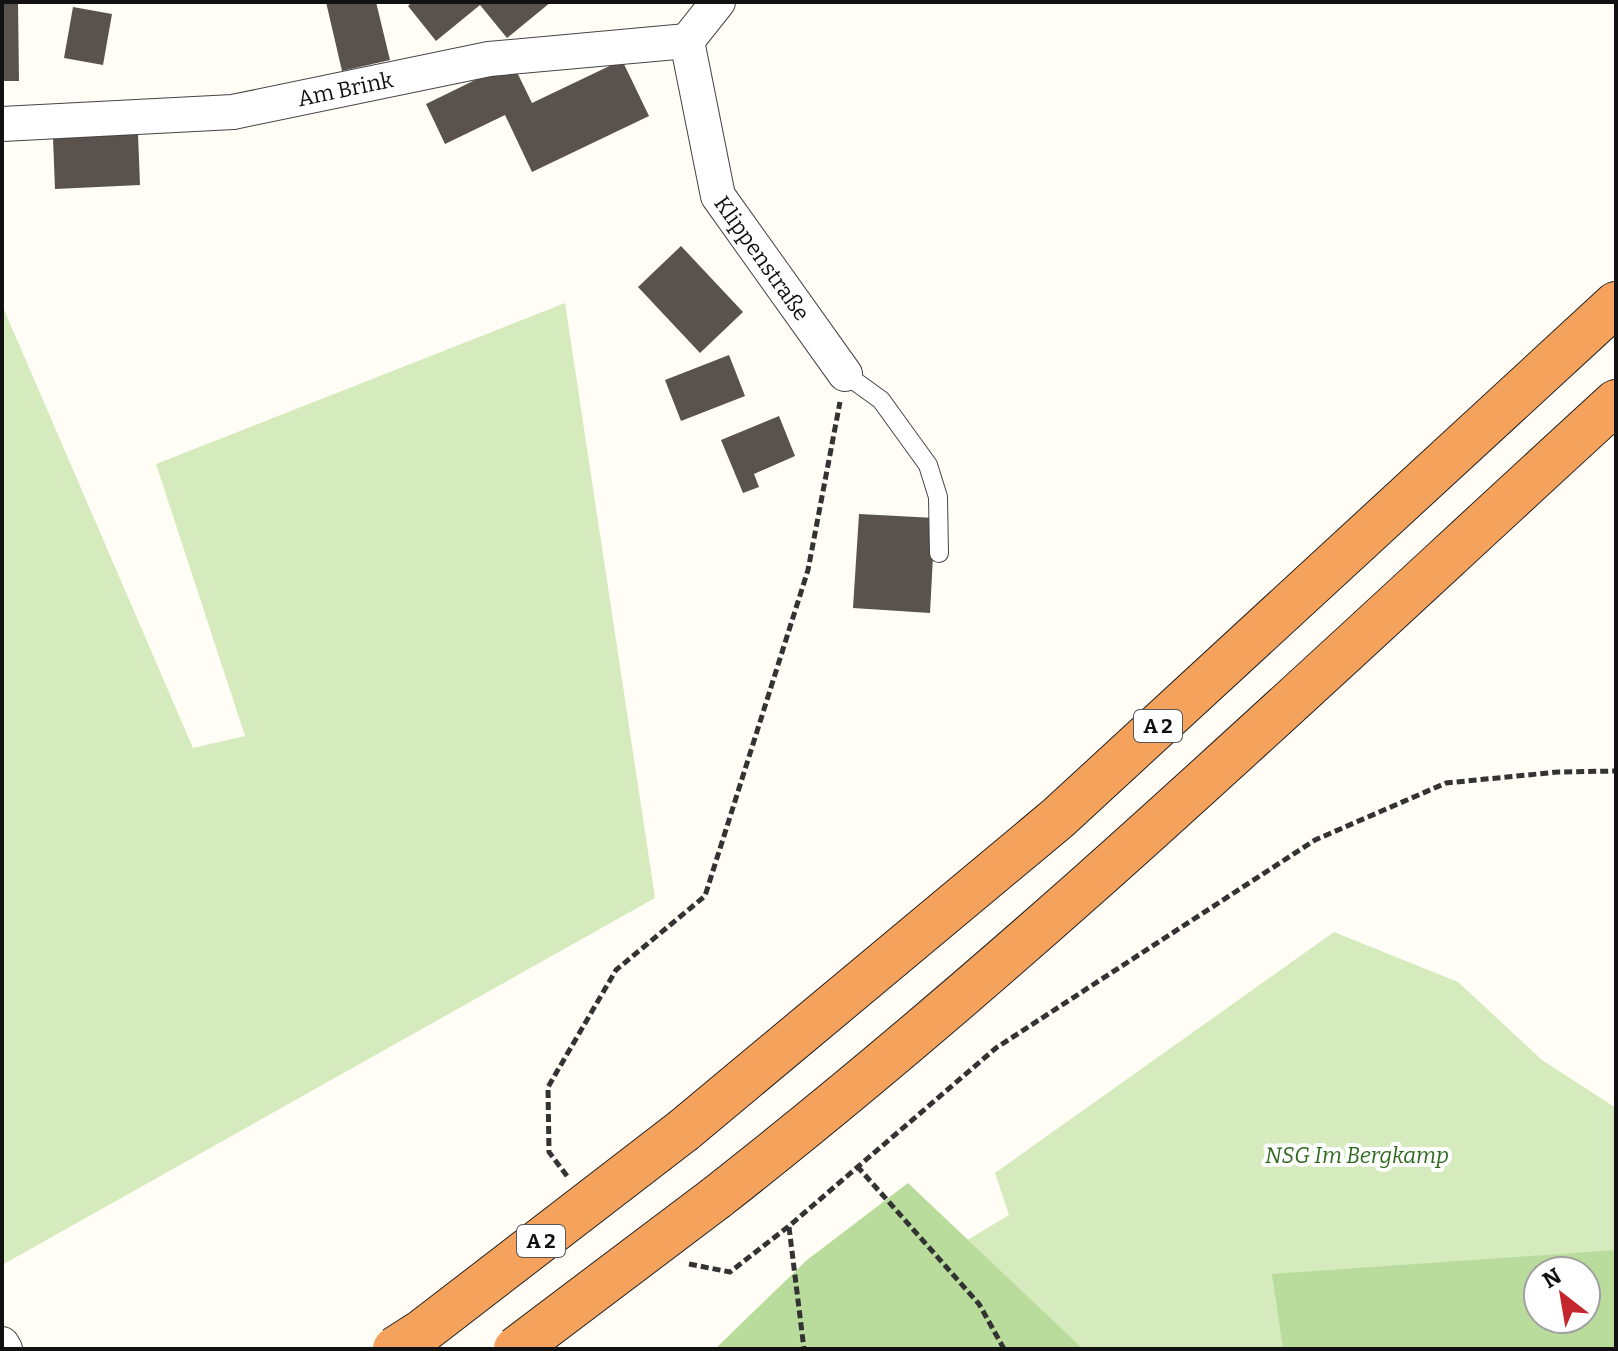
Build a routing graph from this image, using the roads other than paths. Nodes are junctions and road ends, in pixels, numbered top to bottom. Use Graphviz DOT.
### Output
graph roads {
  1 [pos="718,2"];
  2 [pos="687,41"];
  3 [pos="2,124"];
  4 [pos="1616,304"];
  5 [pos="845,374"];
  6 [pos="1616,402"];
  7 [pos="939,553"];
  8 [pos="395,1349"];
  9 [pos="516,1349"];
  1 -- 2 [label="street"];
  2 -- 3 [label="street, Am Brink"];
  2 -- 5 [label="street, Klippenstraße"];
  4 -- 8 [label="highway, A 2, bridge"];
  5 -- 7 [label="lane"];
  6 -- 9 [label="highway, bridge"];
}
